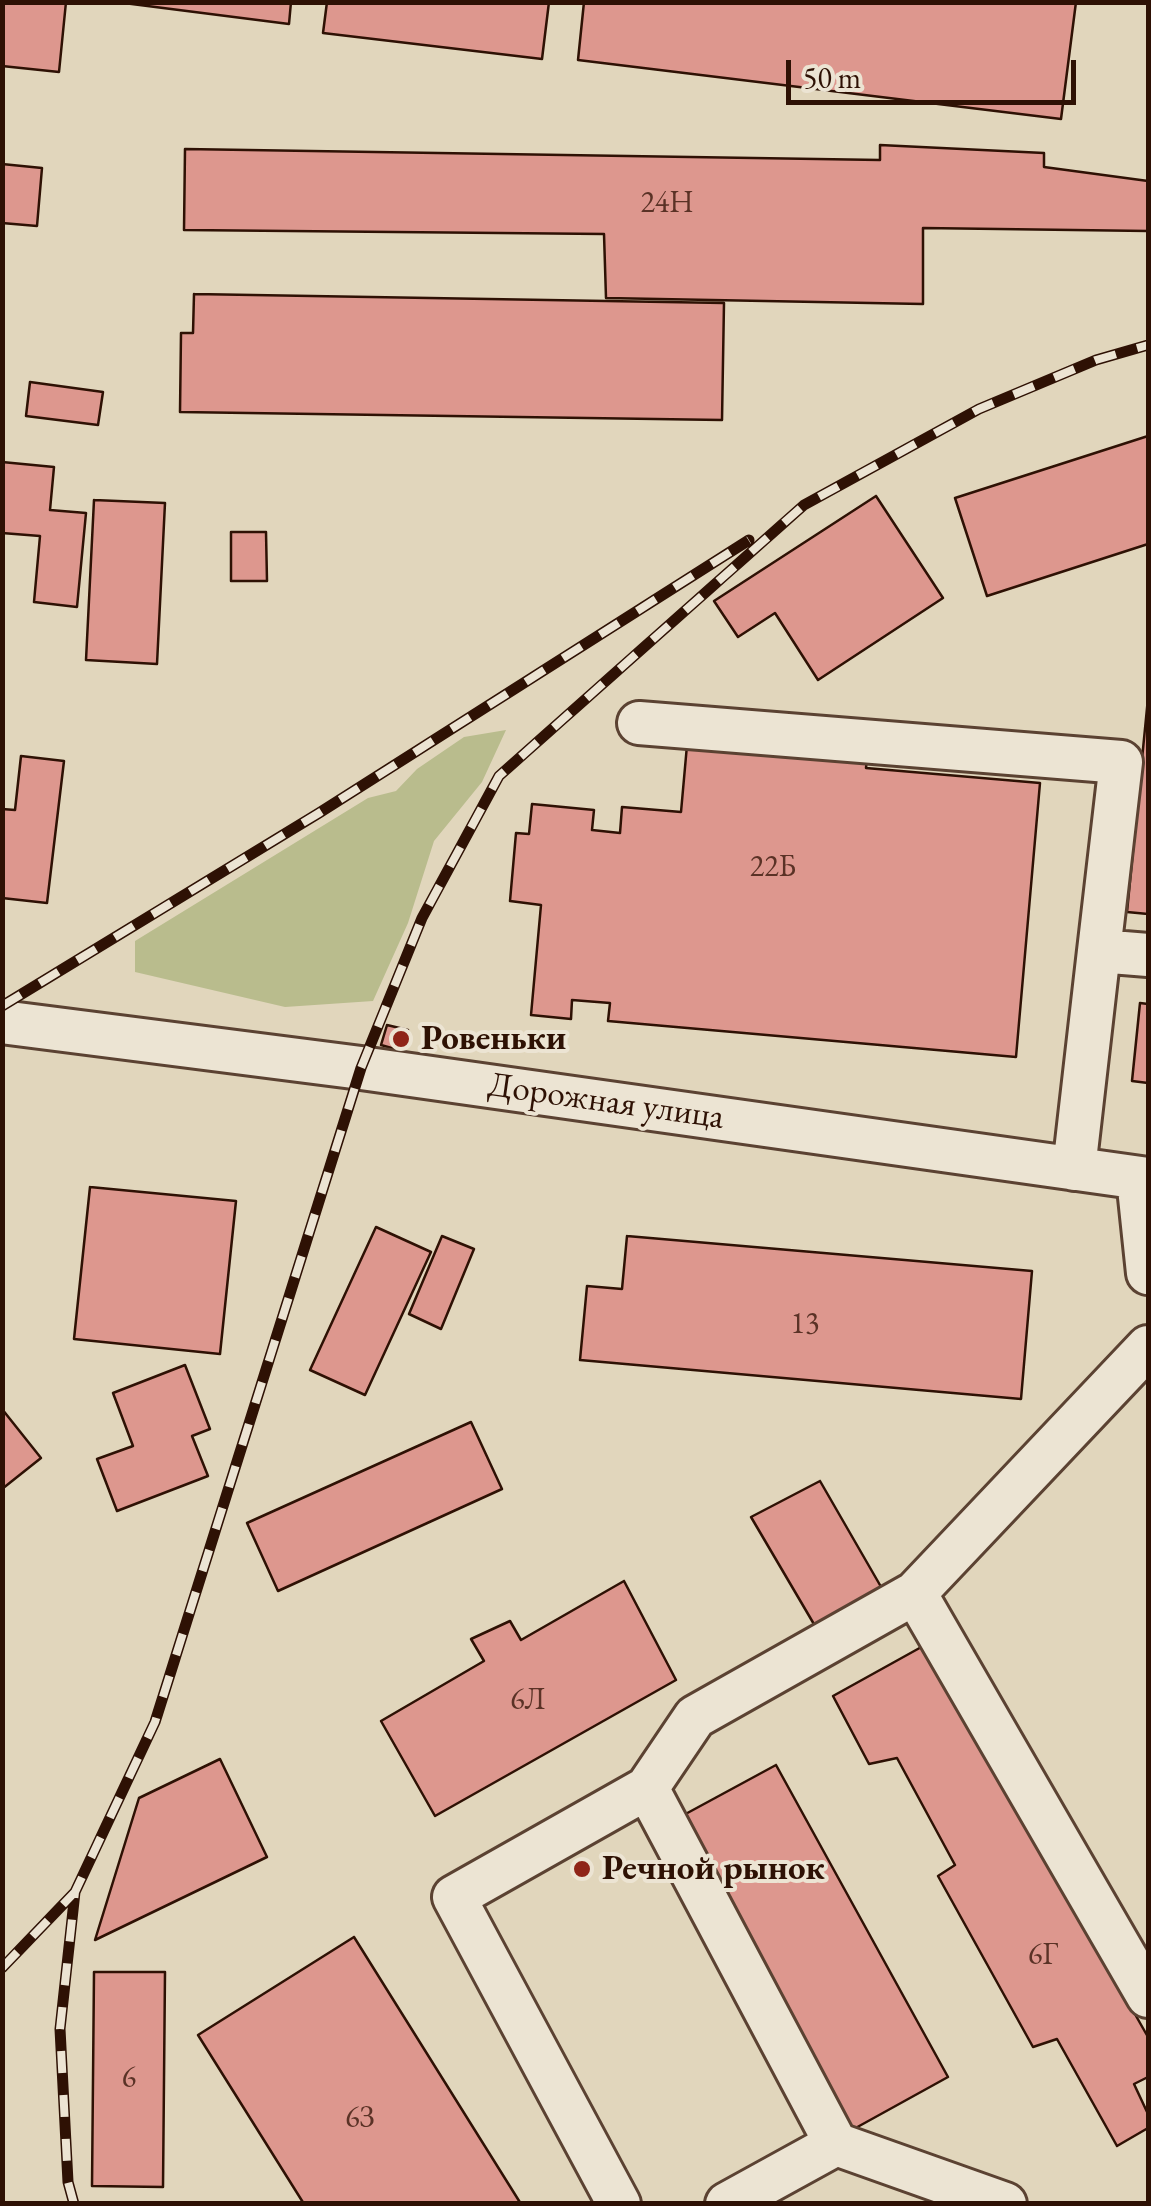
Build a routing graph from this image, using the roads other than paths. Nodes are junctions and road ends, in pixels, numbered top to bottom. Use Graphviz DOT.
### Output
graph roads {
  1 [pos="638,724"];
  2 [pos="1100,951"];
  3 [pos="1148,955"];
  4 [pos="2,1022"];
  5 [pos="1074,1168"];
  6 [pos="1143,1179"];
  7 [pos="1148,1273"];
  8 [pos="1148,1347"];
  9 [pos="915,1593"];
  10 [pos="647,1788"];
  11 [pos="1148,1996"];
  12 [pos="836,2144"];
  13 [pos="619,2204"];
  14 [pos="727,2204"];
  15 [pos="1005,2204"];
  1 -- 2 [label="street"];
  2 -- 3 [label="street"];
  2 -- 5 [label="street"];
  4 -- 5 [label="street, Дорожная улица"];
  5 -- 6 [label="street, Дорожная улица"];
  6 -- 7 [label="street"];
  8 -- 9 [label="street"];
  9 -- 10 [label="street"];
  9 -- 11 [label="street"];
  10 -- 12 [label="street"];
  10 -- 13 [label="street"];
  12 -- 14 [label="street"];
  12 -- 15 [label="street"];
}
